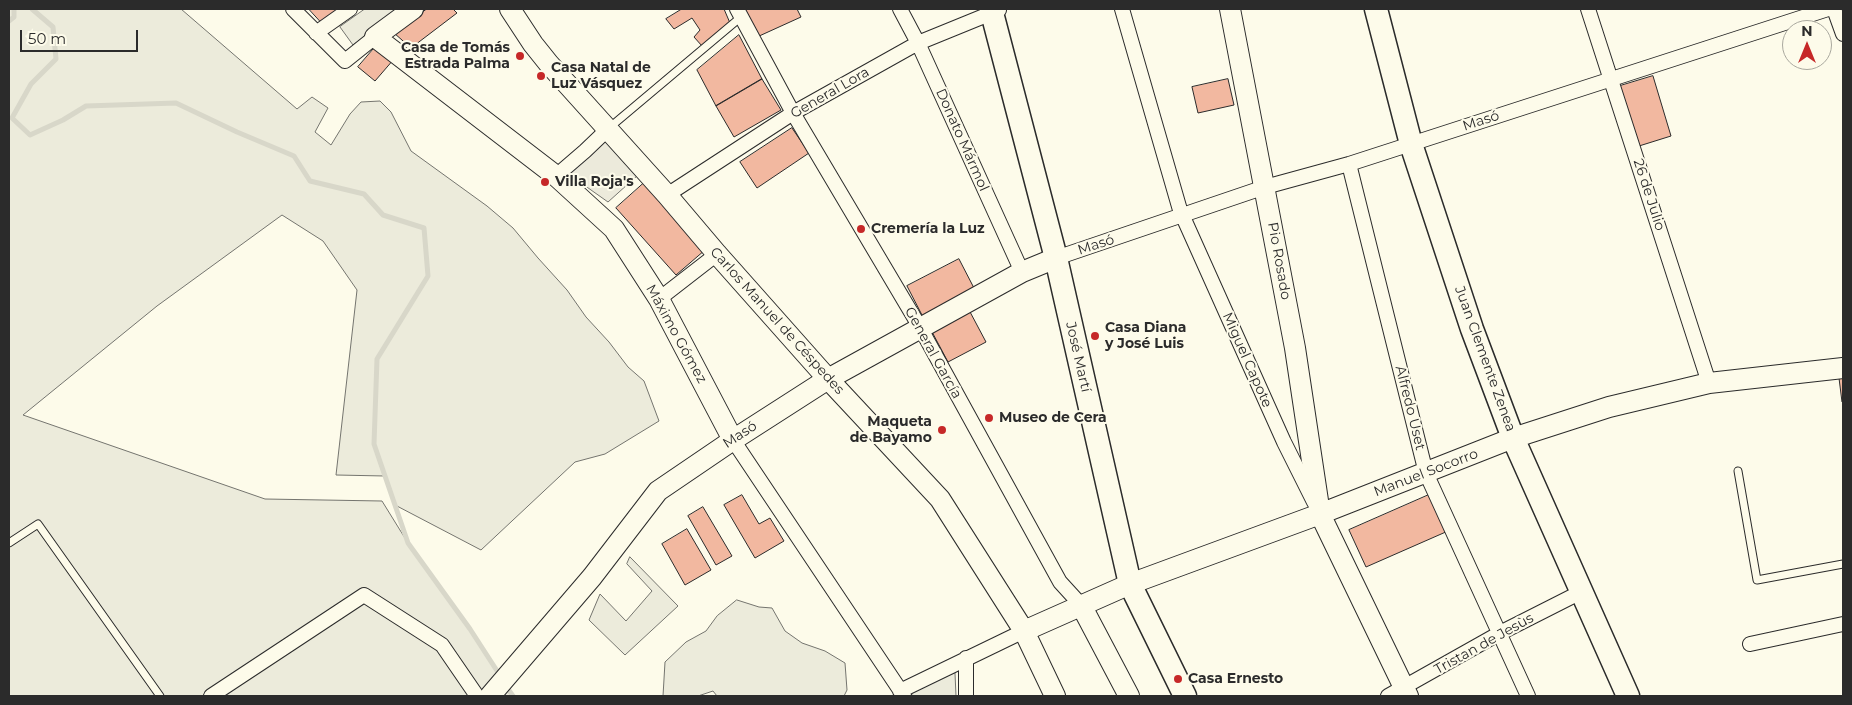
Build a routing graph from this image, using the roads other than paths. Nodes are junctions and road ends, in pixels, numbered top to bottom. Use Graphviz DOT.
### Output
graph roads {
  1 [pos="293,9"];
  2 [pos="350,9"];
  3 [pos="413,9"];
  4 [pos="510,9"];
  5 [pos="900,9"];
  6 [pos="1122,9"];
  7 [pos="1230,9"];
  8 [pos="1376,9"];
  9 [pos="1588,9"];
  10 [pos="1828,9"];
  11 [pos="1834,9"];
  12 [pos="995,10"];
  13 [pos="739,13"];
  14 [pos="316,33"];
  15 [pos="1843,34"];
  16 [pos="375,37"];
  17 [pos="918,43"];
  18 [pos="1611,78"];
  19 [pos="793,113"];
  20 [pos="608,129"];
  21 [pos="1412,144"];
  22 [pos="1349,164"];
  23 [pos="556,176"];
  24 [pos="1265,187"];
  25 [pos="667,195"];
  26 [pos="1182,216"];
  27 [pos="717,254"];
  28 [pos="1056,258"];
  29 [pos="1022,272"];
  30 [pos="659,299"];
  31 [pos="921,329"];
  32 [pos="1843,368"];
  33 [pos="828,379"];
  34 [pos="1709,382"];
  35 [pos="1513,438"];
  36 [pos="733,440"];
  37 [pos="1738,471"];
  38 [pos="1426,473"];
  39 [pos="1320,514"];
  40 [pos="9,543"];
  41 [pos="1843,564"];
  42 [pos="1130,584"];
  43 [pos="1581,592"];
  44 [pos="1081,605"];
  45 [pos="1843,624"];
  46 [pos="1024,631"];
  47 [pos="1500,634"];
  48 [pos="1750,644"];
  49 [pos="966,658"];
  50 [pos="1400,693"];
  51 [pos="902,694"];
  52 [pos="160,696"];
  53 [pos="211,696"];
  54 [pos="477,696"];
  55 [pos="490,696"];
  56 [pos="966,696"];
  57 [pos="1055,696"];
  58 [pos="1129,696"];
  59 [pos="1186,696"];
  60 [pos="1528,696"];
  61 [pos="1628,696"];
  1 -- 14 [label="street"];
  2 -- 14 [label="street"];
  3 -- 16 [label="street"];
  4 -- 20 [label="street, Carlos Manuel de Céspedes"];
  5 -- 17 [label="street, Donato Mármol"];
  6 -- 26 [label="street, Miguel Capote"];
  7 -- 24 [label="street, Pio Rosado"];
  8 -- 21 [label="main road, Juan Clemente Zenea"];
  9 -- 18 [label="street, 26 de Julio"];
  10 -- 18 [label="street, Masó"];
  11 -- 15 [label="street"];
  12 -- 17 [label="street, General Lora"];
  12 -- 28 [label="main road, José Martí"];
  13 -- 19 [label="street, General García"];
  13 -- 20 [label="lane"];
  14 -- 16 [label="street"];
  16 -- 23 [label="street, Máximo Gómez"];
  17 -- 19 [label="street, General Lora"];
  17 -- 29 [label="street, Donato Mármol"];
  18 -- 21 [label="street, Masó"];
  18 -- 34 [label="street, 26 de Julio"];
  19 -- 25 [label="street, General Lora"];
  19 -- 31 [label="street, General García"];
  20 -- 23 [label="street"];
  20 -- 25 [label="street, Carlos Manuel de Céspedes"];
  21 -- 22 [label="street, Masó"];
  21 -- 35 [label="main road, Juan Clemente Zenea"];
  22 -- 24 [label="street, Masó"];
  22 -- 38 [label="street, Alfredo Uset"];
  23 -- 30 [label="street, Máximo Gómez"];
  24 -- 26 [label="street, Masó"];
  24 -- 39 [label="street, Pio Rosado"];
  25 -- 27 [label="street, Carlos Manuel de Céspedes"];
  26 -- 28 [label="street, Masó"];
  26 -- 39 [label="street, Miguel Capote"];
  27 -- 30 [label="street"];
  27 -- 33 [label="street, Carlos Manuel de Céspedes"];
  28 -- 29 [label="street, Masó"];
  28 -- 42 [label="main road, José Martí"];
  29 -- 31 [label="street, Masó"];
  30 -- 36 [label="street, Máximo Gómez"];
  31 -- 33 [label="street, Masó"];
  31 -- 44 [label="street, General García"];
  32 -- 34 [label="street, Manuel Socorro"];
  33 -- 36 [label="street, Masó"];
  33 -- 46 [label="street, Carlos Manuel de Céspedes"];
  34 -- 35 [label="street, Manuel Socorro"];
  35 -- 38 [label="street, Manuel Socorro"];
  35 -- 43 [label="main road, Juan Clemente Zenea"];
  36 -- 51 [label="street, Máximo Gómez"];
  36 -- 55 [label="street, Masó"];
  37 -- 41 [label="lane"];
  38 -- 39 [label="street, Manuel Socorro"];
  38 -- 47 [label="street, Alfredo Uset"];
  39 -- 42 [label="street, Manuel Socorro"];
  39 -- 50 [label="street, Miguel Capote"];
  40 -- 52 [label="lane"];
  42 -- 44 [label="street, Manuel Socorro"];
  42 -- 59 [label="main road, José Martí"];
  43 -- 47 [label="street, Tristan de Jesùs"];
  43 -- 61 [label="main road, Juan Clemente Zenea"];
  44 -- 46 [label="street, Manuel Socorro"];
  44 -- 58 [label="street, General García"];
  45 -- 48 [label="street"];
  46 -- 49 [label="street"];
  46 -- 57 [label="street, Carlos Manuel de Céspedes"];
  47 -- 50 [label="street, Tristan de Jesùs"];
  47 -- 60 [label="street, Alfredo Uset"];
  49 -- 51 [label="street"];
  49 -- 56 [label="street"];
  53 -- 54 [label="street"];
}
